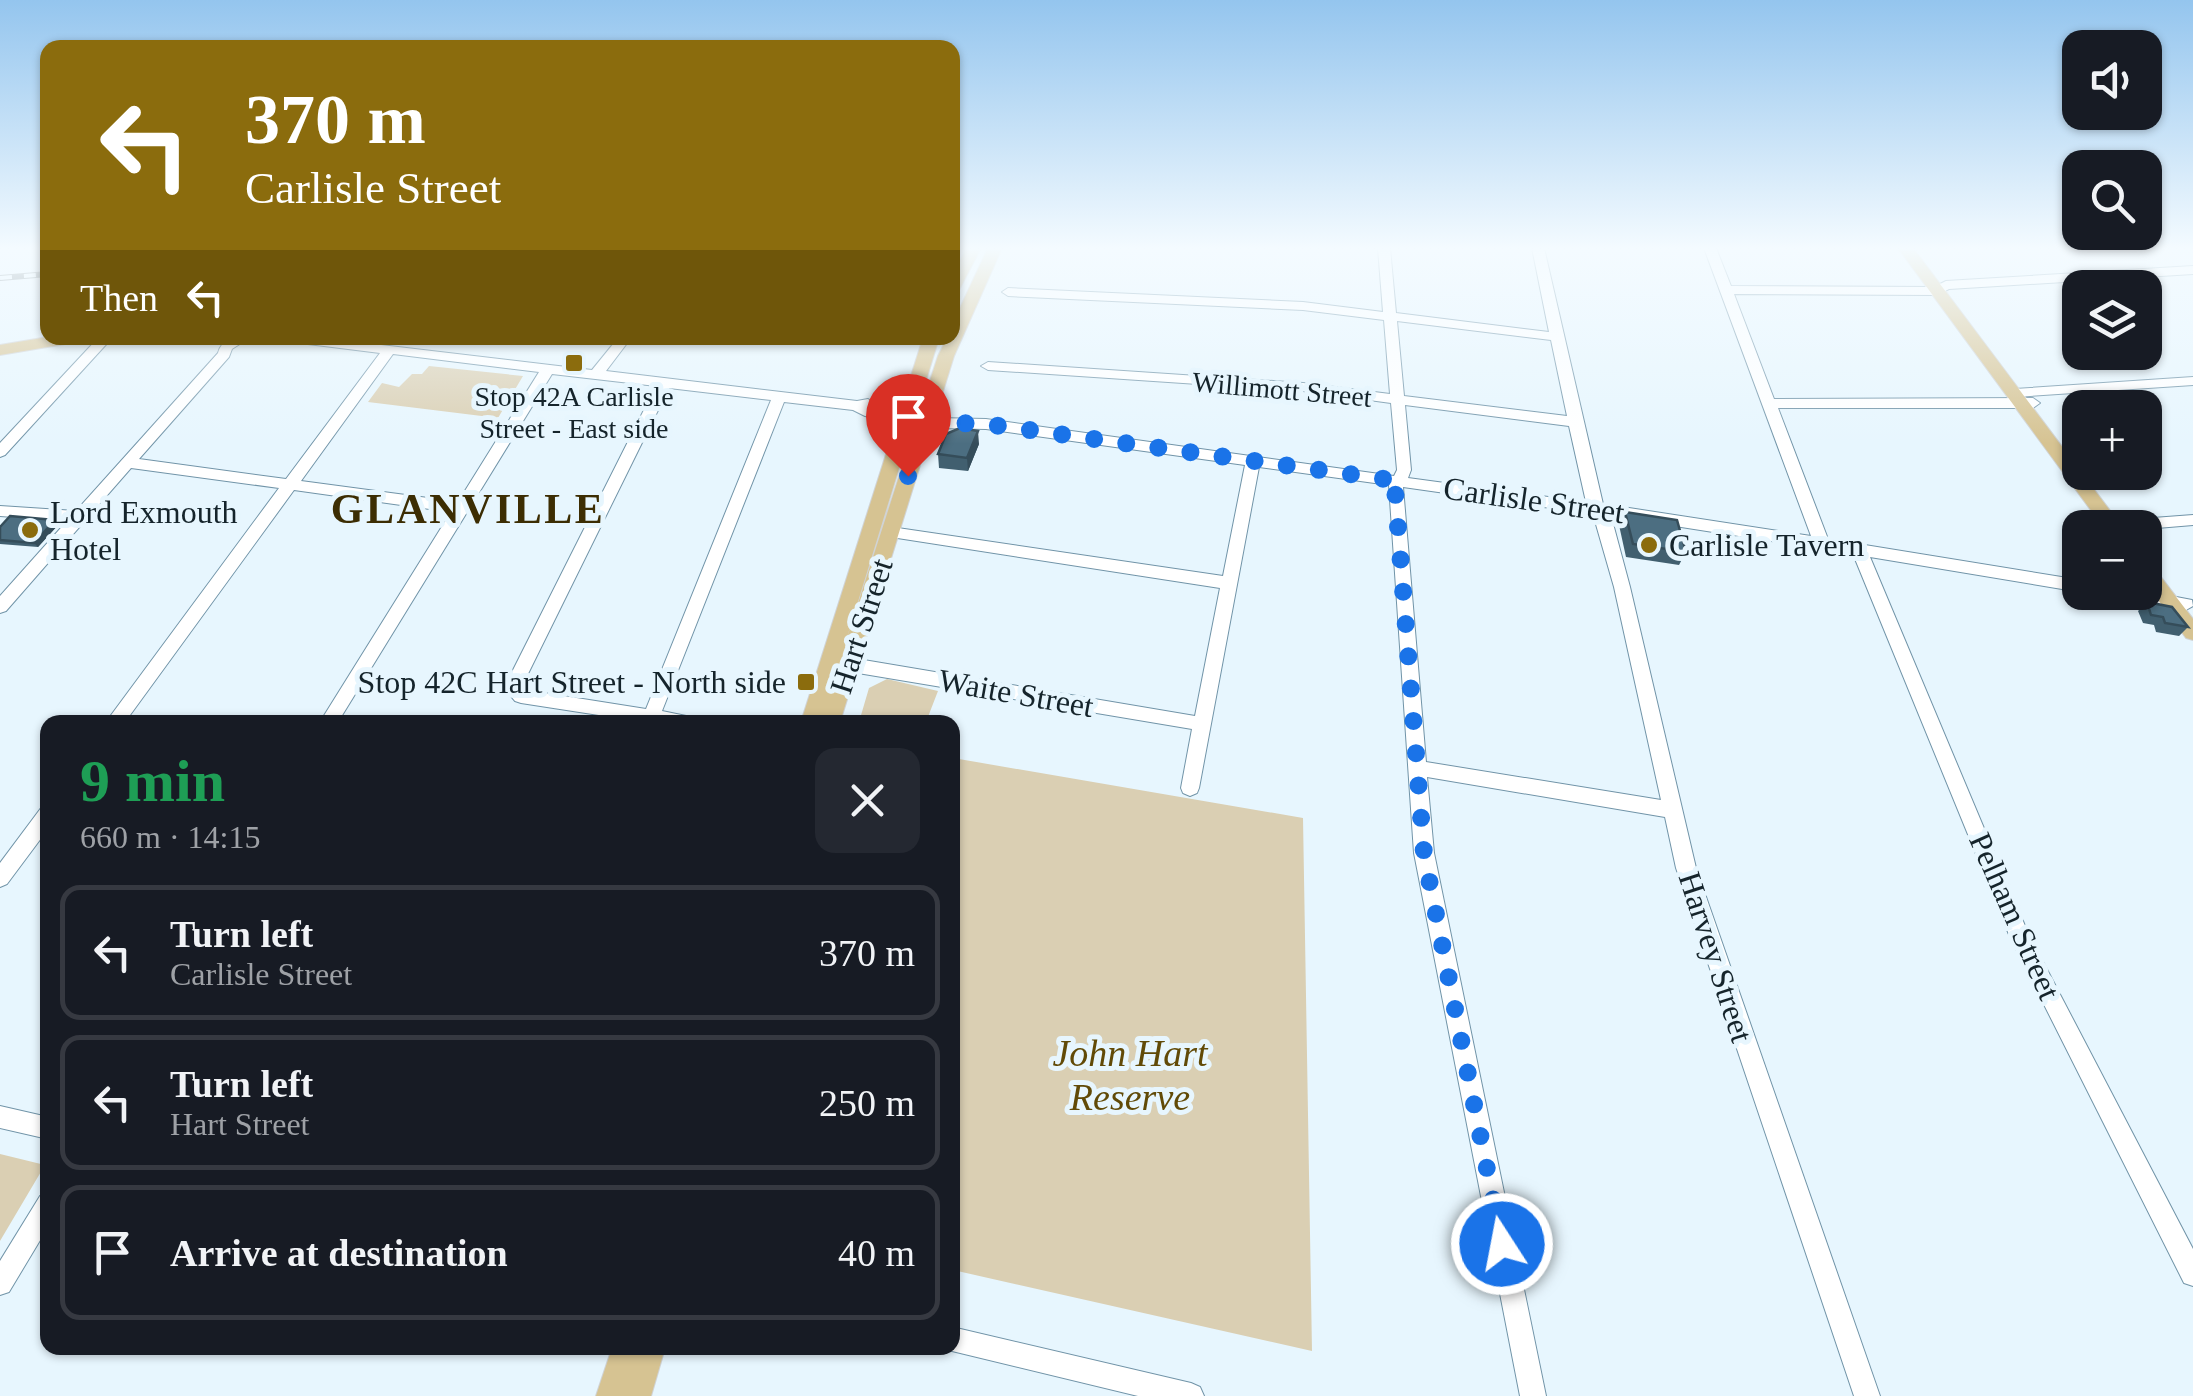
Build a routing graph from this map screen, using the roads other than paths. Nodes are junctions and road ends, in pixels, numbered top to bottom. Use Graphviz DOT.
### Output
graph roads {
  1 [pos="1365,313"];
  2 [pos="1552,313"];
  3 [pos="1735,313"];
  4 [pos="1960,313"];
  5 [pos="1390,316"];
  6 [pos="1557,337"];
  7 [pos="40,338"];
  8 [pos="40,342"];
  9 [pos="99,345"];
  10 [pos="230,345"];
  11 [pos="354,345"];
  12 [pos="619,345"];
  13 [pos="929,345"];
  14 [pos="951,345"];
  15 [pos="0,348"];
  16 [pos="390,349"];
  17 [pos="988,366"];
  18 [pos="549,367"];
  19 [pos="597,373"];
  20 [pos="2193,381"];
  21 [pos="666,382"];
  22 [pos="778,397"];
  23 [pos="2023,398"];
  24 [pos="1398,400"];
  25 [pos="1770,404"];
  26 [pos="907,413"];
  27 [pos="926,416"];
  28 [pos="1575,422"];
  29 [pos="2062,445"];
  30 [pos="0,452"];
  31 [pos="1252,460"];
  32 [pos="129,463"];
  33 [pos="1400,481"];
  34 [pos="293,484"];
  35 [pos="464,508"];
  36 [pos="1598,508"];
  37 [pos="2107,510"];
  38 [pos="0,512"];
  39 [pos="80,517"];
  40 [pos="2193,520"];
  41 [pos="2162,523"];
  42 [pos="891,532"];
  43 [pos="1821,542"];
  44 [pos="1860,549"];
  45 [pos="2162,575"];
  46 [pos="1228,583"];
  47 [pos="2062,583"];
  48 [pos="2162,586"];
  49 [pos="2183,606"];
  50 [pos="0,607"];
  51 [pos="2193,632"];
  52 [pos="839,663"];
  53 [pos="576,714"];
  54 [pos="120,715"];
  55 [pos="333,715"];
  56 [pos="601,715"];
  57 [pos="652,715"];
  58 [pos="814,715"];
  59 [pos="831,715"];
  60 [pos="1203,724"];
  61 [pos="1416,768"];
  62 [pos="1190,788"];
  63 [pos="1673,810"];
  64 [pos="40,825"];
  65 [pos="0,878"];
  66 [pos="0,1117"];
  67 [pos="40,1126"];
  68 [pos="40,1217"];
  69 [pos="2193,1274"];
  70 [pos="0,1283"];
  71 [pos="960,1340"];
  72 [pos="645,1355"];
  73 [pos="646,1355"];
  74 [pos="611,1396"];
  75 [pos="636,1396"];
  76 [pos="1191,1396"];
  77 [pos="1532,1396"];
  78 [pos="1867,1396"];
  1 -- 5 [label="street"];
  2 -- 6 [label="street, Harvey Street"];
  3 -- 25 [label="street"];
  4 -- 23 [label="main road"];
  5 -- 6 [label="street"];
  5 -- 24 [label="street"];
  6 -- 28 [label="street, Harvey Street"];
  7 -- 15 [label="main road"];
  8 -- 15 [label="main road"];
  9 -- 30 [label="street"];
  10 -- 32 [label="street"];
  11 -- 16 [label="street, Carlisle Street"];
  12 -- 19 [label="street"];
  13 -- 26 [label="main road, Hart Street"];
  14 -- 27 [label="main road, Hart Street"];
  16 -- 18 [label="street, Carlisle Street"];
  16 -- 34 [label="street"];
  17 -- 24 [label="street, Willimott Street"];
  18 -- 19 [label="street, Carlisle Street"];
  18 -- 35 [label="street"];
  19 -- 21 [label="street, Carlisle Street"];
  20 -- 23 [label="street"];
  21 -- 22 [label="street, Carlisle Street"];
  21 -- 53 [label="street"];
  22 -- 26 [label="street, Carlisle Street"];
  22 -- 57 [label="street"];
  23 -- 25 [label="street"];
  23 -- 29 [label="main road"];
  23 -- 37 [label="main road"];
  24 -- 28 [label="street, Willimott Street"];
  24 -- 33 [label="street"];
  25 -- 43 [label="street"];
  26 -- 27 [label="street, Carlisle Street"];
  26 -- 52 [label="main road, Hart Street"];
  27 -- 31 [label="street, Carlisle Street"];
  27 -- 42 [label="main road, Hart Street"];
  28 -- 36 [label="street, Harvey Street"];
  31 -- 33 [label="street, Carlisle Street"];
  31 -- 46 [label="street"];
  32 -- 34 [label="street"];
  32 -- 39 [label="street"];
  33 -- 36 [label="street, Carlisle Street"];
  33 -- 61 [label="street"];
  34 -- 35 [label="street"];
  34 -- 54 [label="street"];
  35 -- 55 [label="street"];
  36 -- 43 [label="street, Carlisle Street"];
  36 -- 63 [label="street, Harvey Street"];
  38 -- 39 [label="street"];
  39 -- 50 [label="street"];
  40 -- 41 [label="street"];
  42 -- 46 [label="street"];
  42 -- 52 [label="main road, Hart Street"];
  43 -- 44 [label="street, Carlisle Street"];
  44 -- 47 [label="street, Carlisle Street"];
  44 -- 69 [label="street, Pelham Street"];
  45 -- 49 [label="main road"];
  46 -- 60 [label="street"];
  48 -- 49 [label="main road"];
  49 -- 51 [label="main road"];
  52 -- 58 [label="main road, Hart Street"];
  52 -- 59 [label="main road, Hart Street"];
  52 -- 60 [label="street, Waite Street"];
  53 -- 56 [label="street"];
  60 -- 62 [label="street"];
  61 -- 63 [label="street"];
  61 -- 77 [label="street"];
  63 -- 78 [label="street, Harvey Street"];
  64 -- 65 [label="street"];
  66 -- 67 [label="street"];
  68 -- 70 [label="street"];
  71 -- 76 [label="street"];
  72 -- 74 [label="main road"];
  73 -- 75 [label="main road"];
}
